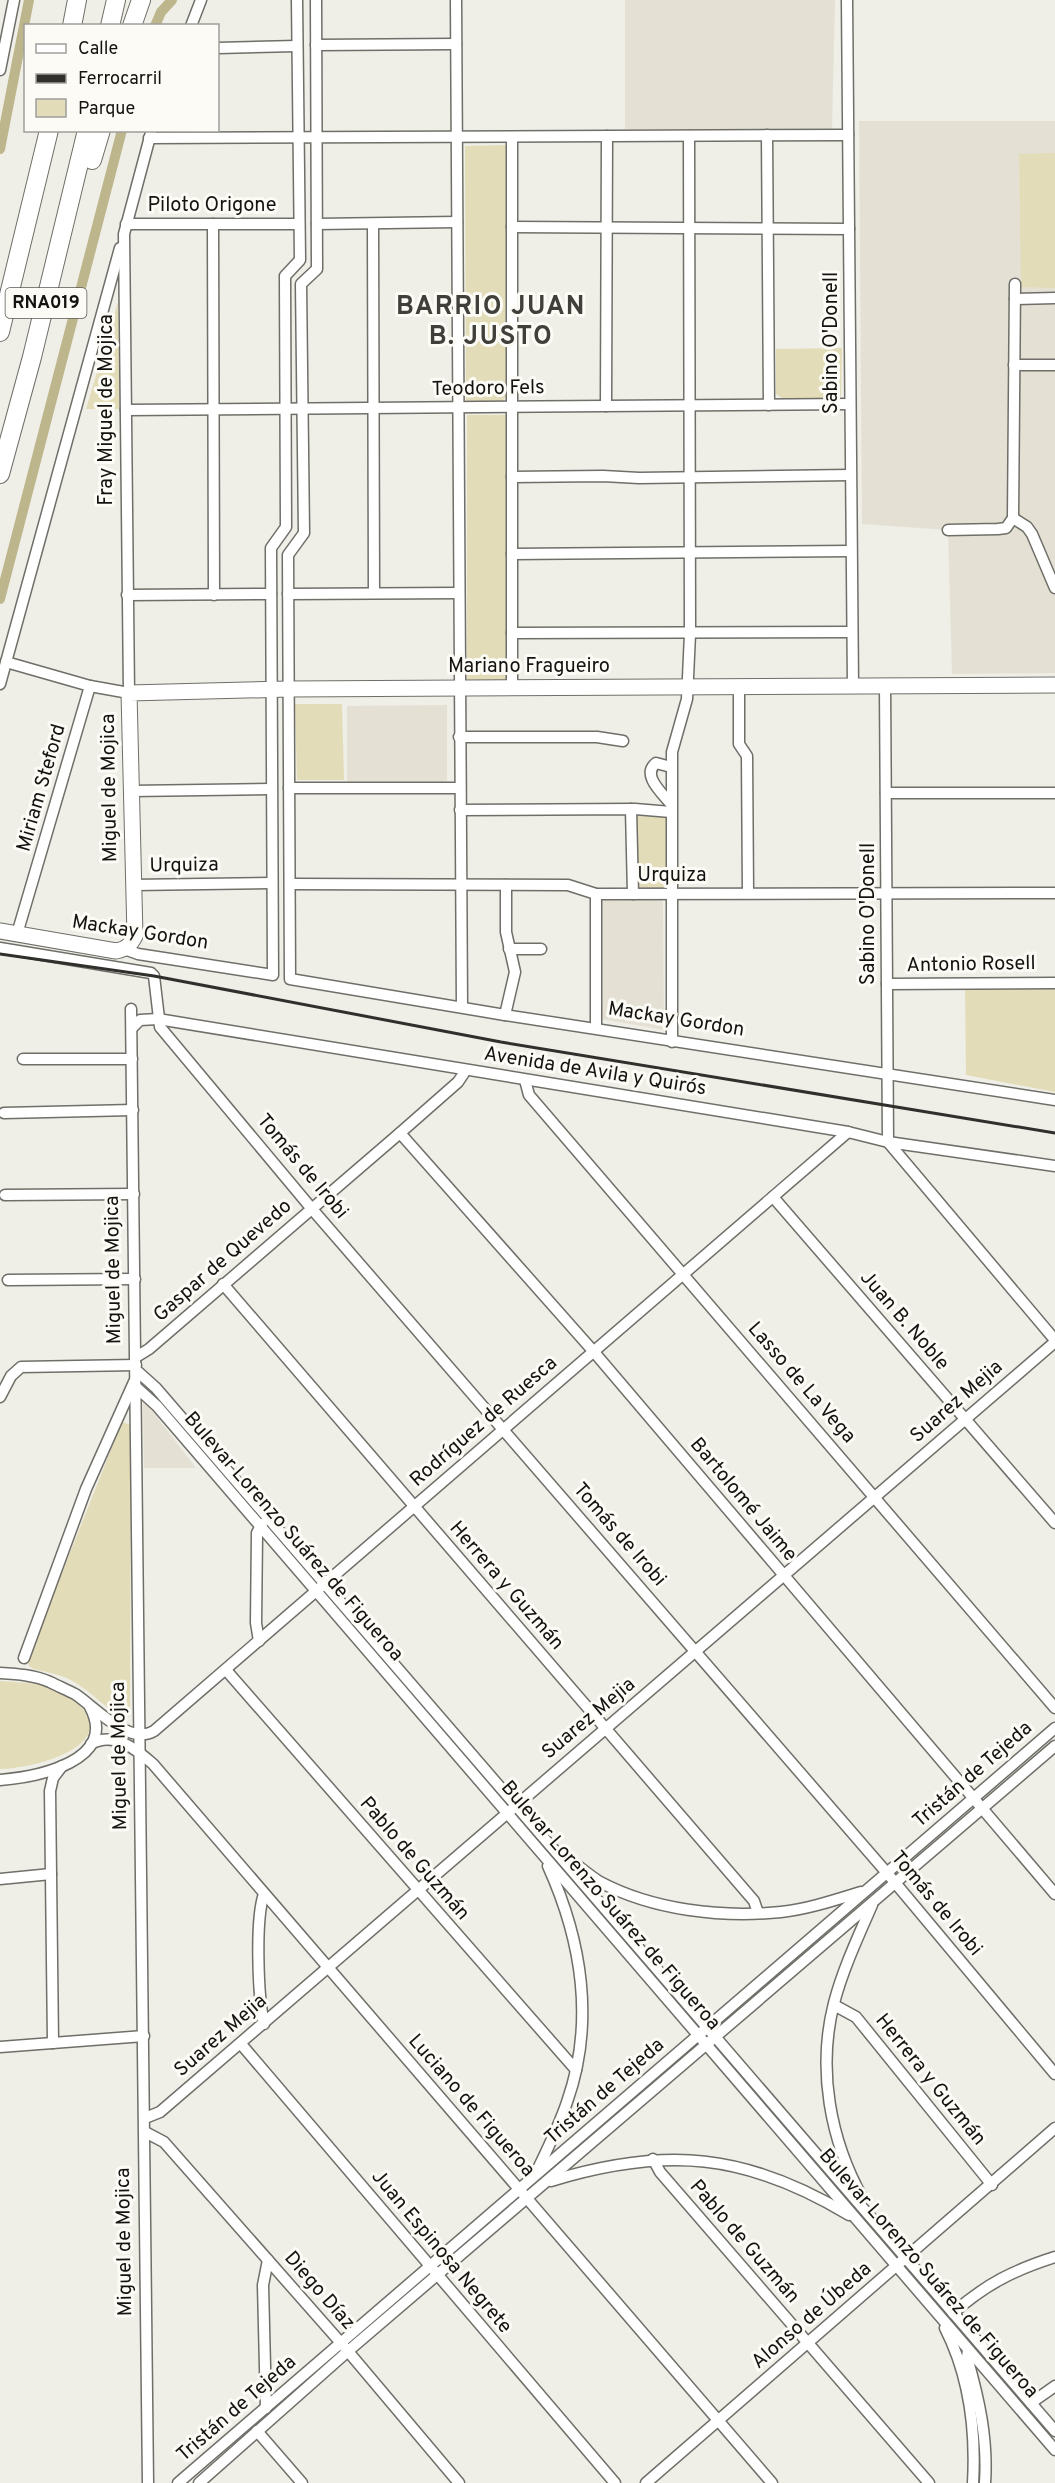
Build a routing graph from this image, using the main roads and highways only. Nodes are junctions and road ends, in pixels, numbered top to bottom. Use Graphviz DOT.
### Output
graph roads {
  1 [pos="67,0"];
  2 [pos="77,0"];
  3 [pos="116,0"];
  4 [pos="141,0"];
  5 [pos="62,24"];
  6 [pos="72,24"];
  7 [pos="110,24"];
  8 [pos="133,24"];
  9 [pos="39,132"];
  10 [pos="49,132"];
  11 [pos="87,132"];
  12 [pos="100,132"];
  13 [pos="66,222"];
  14 [pos="16,269"];
  15 [pos="0,332"];
  16 [pos="0,474"];
  17 [pos="1055,685"];
  18 [pos="129,693"];
  19 [pos="0,931"];
  20 [pos="130,952"];
  1 -- 5 [label="highway"];
  2 -- 6 [label="highway"];
  3 -- 7 [label="highway"];
  4 -- 8 [label="highway"];
  9 -- 14 [label="highway"];
  10 -- 14 [label="highway, RNA019"];
  11 -- 13 [label="highway, RNA019"];
  12 -- 13 [label="highway"];
  13 -- 16 [label="highway, RNA019"];
  14 -- 15 [label="highway, RNA019"];
  17 -- 18 [label="main road, Mariano Fragueiro"];
  18 -- 20 [label="main road, Miguel de Mojica"];
  19 -- 20 [label="main road, Mackay Gordon"];
}
